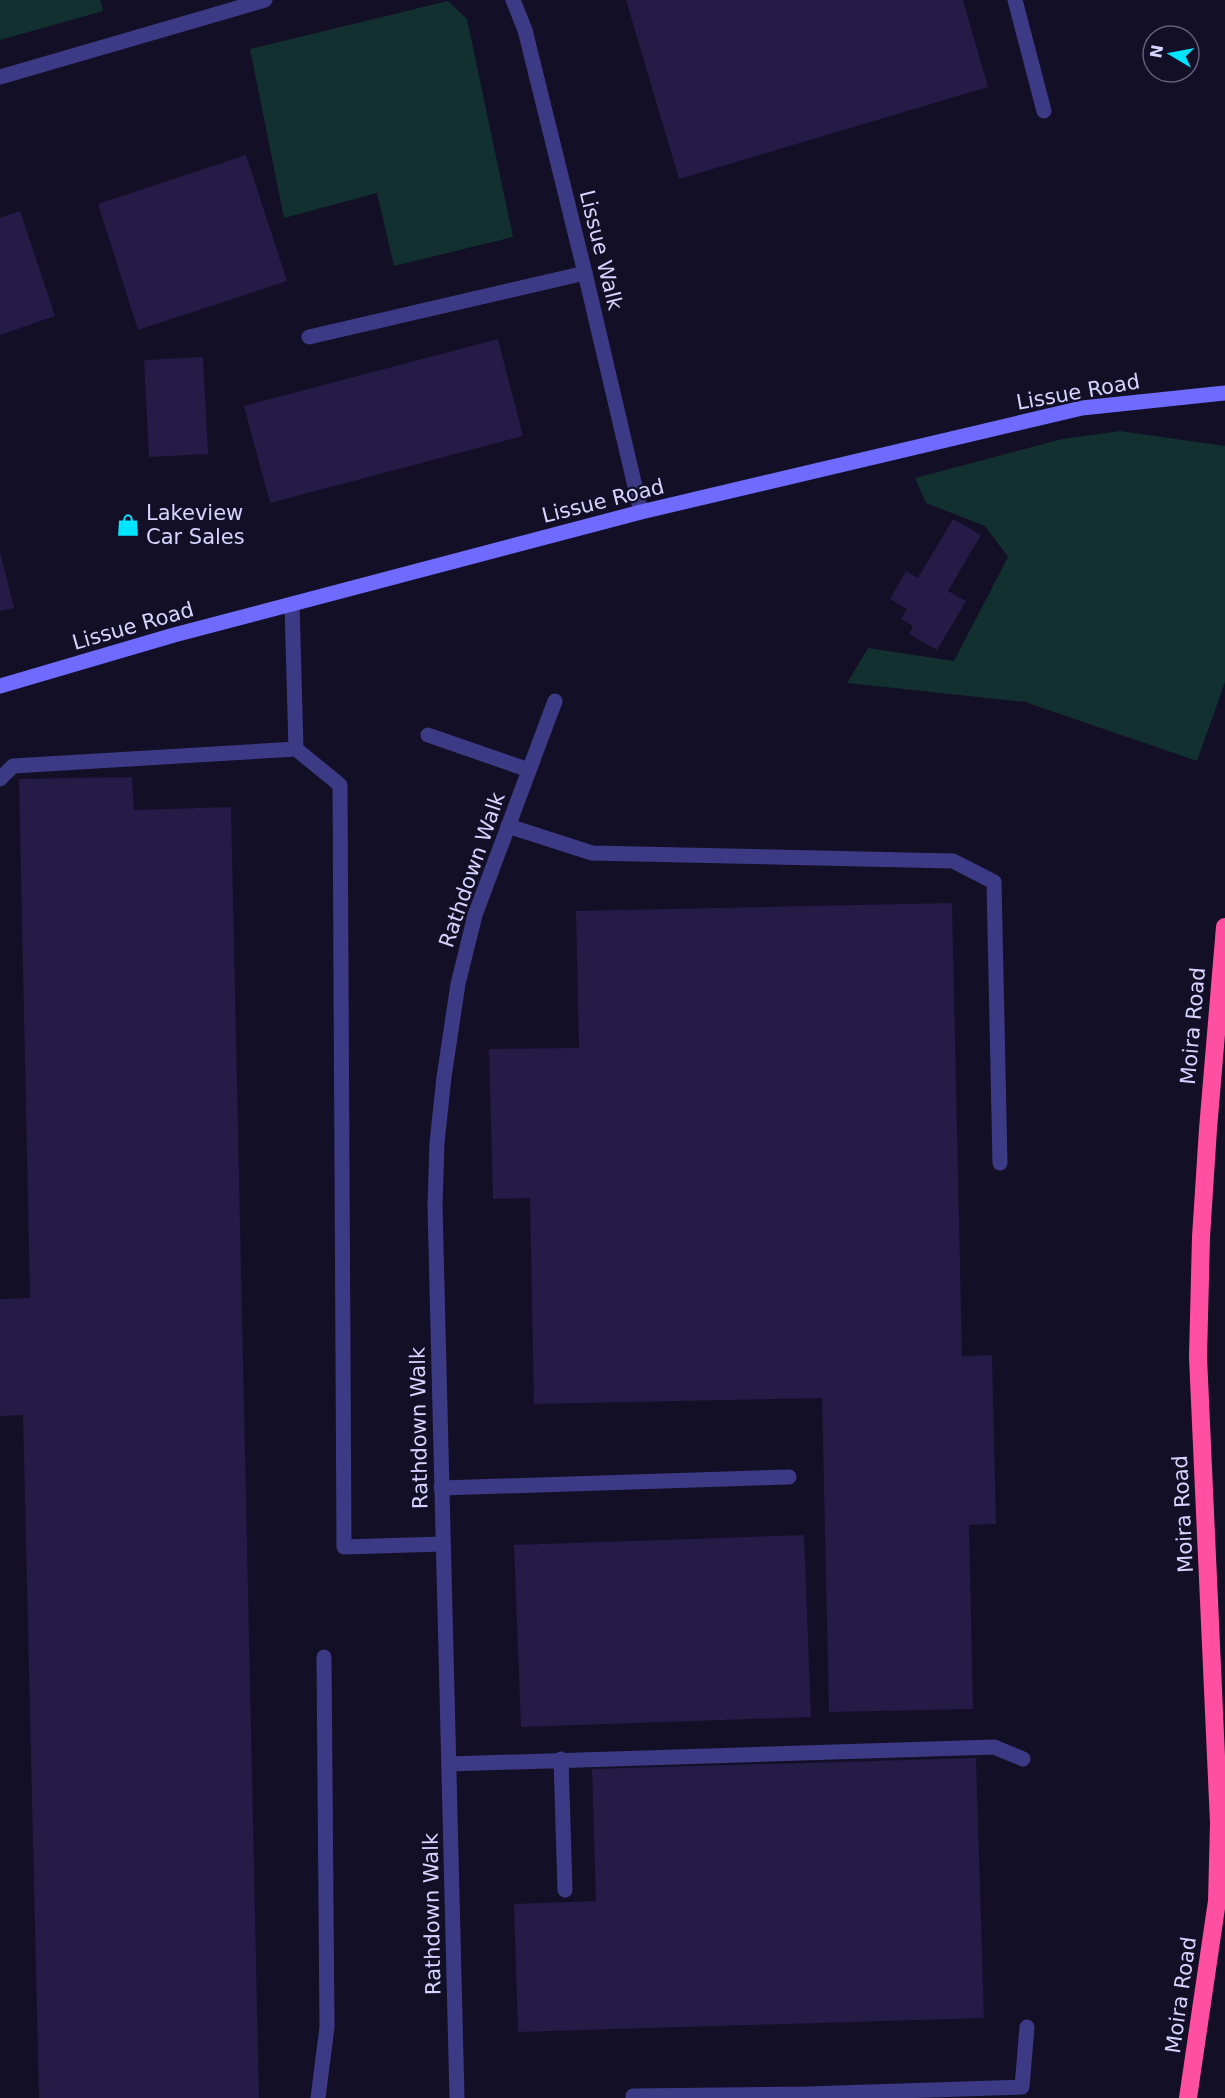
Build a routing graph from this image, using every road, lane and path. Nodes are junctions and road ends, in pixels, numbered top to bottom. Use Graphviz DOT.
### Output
graph roads {
  1 [pos="265,0"];
  2 [pos="513,0"];
  3 [pos="1015,0"];
  4 [pos="0,77"];
  5 [pos="1044,111"];
  6 [pos="585,273"];
  7 [pos="309,337"];
  8 [pos="1225,393"];
  9 [pos="641,512"];
  10 [pos="292,604"];
  11 [pos="0,686"];
  12 [pos="555,701"];
  13 [pos="429,735"];
  14 [pos="296,748"];
  15 [pos="529,770"];
  16 [pos="0,779"];
  17 [pos="508,826"];
  18 [pos="1225,927"];
  19 [pos="1000,1163"];
  20 [pos="789,1477"];
  21 [pos="441,1488"];
  22 [pos="443,1544"];
  23 [pos="324,1657"];
  24 [pos="561,1759"];
  25 [pos="1023,1759"];
  26 [pos="449,1764"];
  27 [pos="565,1890"];
  28 [pos="1027,2027"];
  29 [pos="633,2096"];
  30 [pos="807,2096"];
  31 [pos="318,2098"];
  32 [pos="457,2098"];
  33 [pos="1188,2098"];
  1 -- 4 [label="street"];
  2 -- 6 [label="street, Lissue Walk"];
  3 -- 5 [label="street"];
  6 -- 7 [label="street"];
  6 -- 9 [label="street, Lissue Walk"];
  8 -- 9 [label="street, Lissue Road"];
  9 -- 10 [label="street, Lissue Road"];
  10 -- 11 [label="street, Lissue Road"];
  10 -- 14 [label="street"];
  12 -- 15 [label="street, Rathdown Walk"];
  13 -- 15 [label="street"];
  14 -- 16 [label="street"];
  14 -- 22 [label="street"];
  15 -- 17 [label="street, Rathdown Walk"];
  17 -- 19 [label="street"];
  17 -- 21 [label="street, Rathdown Walk"];
  18 -- 33 [label="highway, Moira Road"];
  20 -- 21 [label="street"];
  21 -- 22 [label="street, Rathdown Walk"];
  22 -- 26 [label="street, Rathdown Walk"];
  23 -- 31 [label="street"];
  24 -- 25 [label="street"];
  24 -- 26 [label="street"];
  24 -- 27 [label="street"];
  26 -- 32 [label="street, Rathdown Walk"];
  28 -- 30 [label="street"];
  29 -- 30 [label="street"];
}
